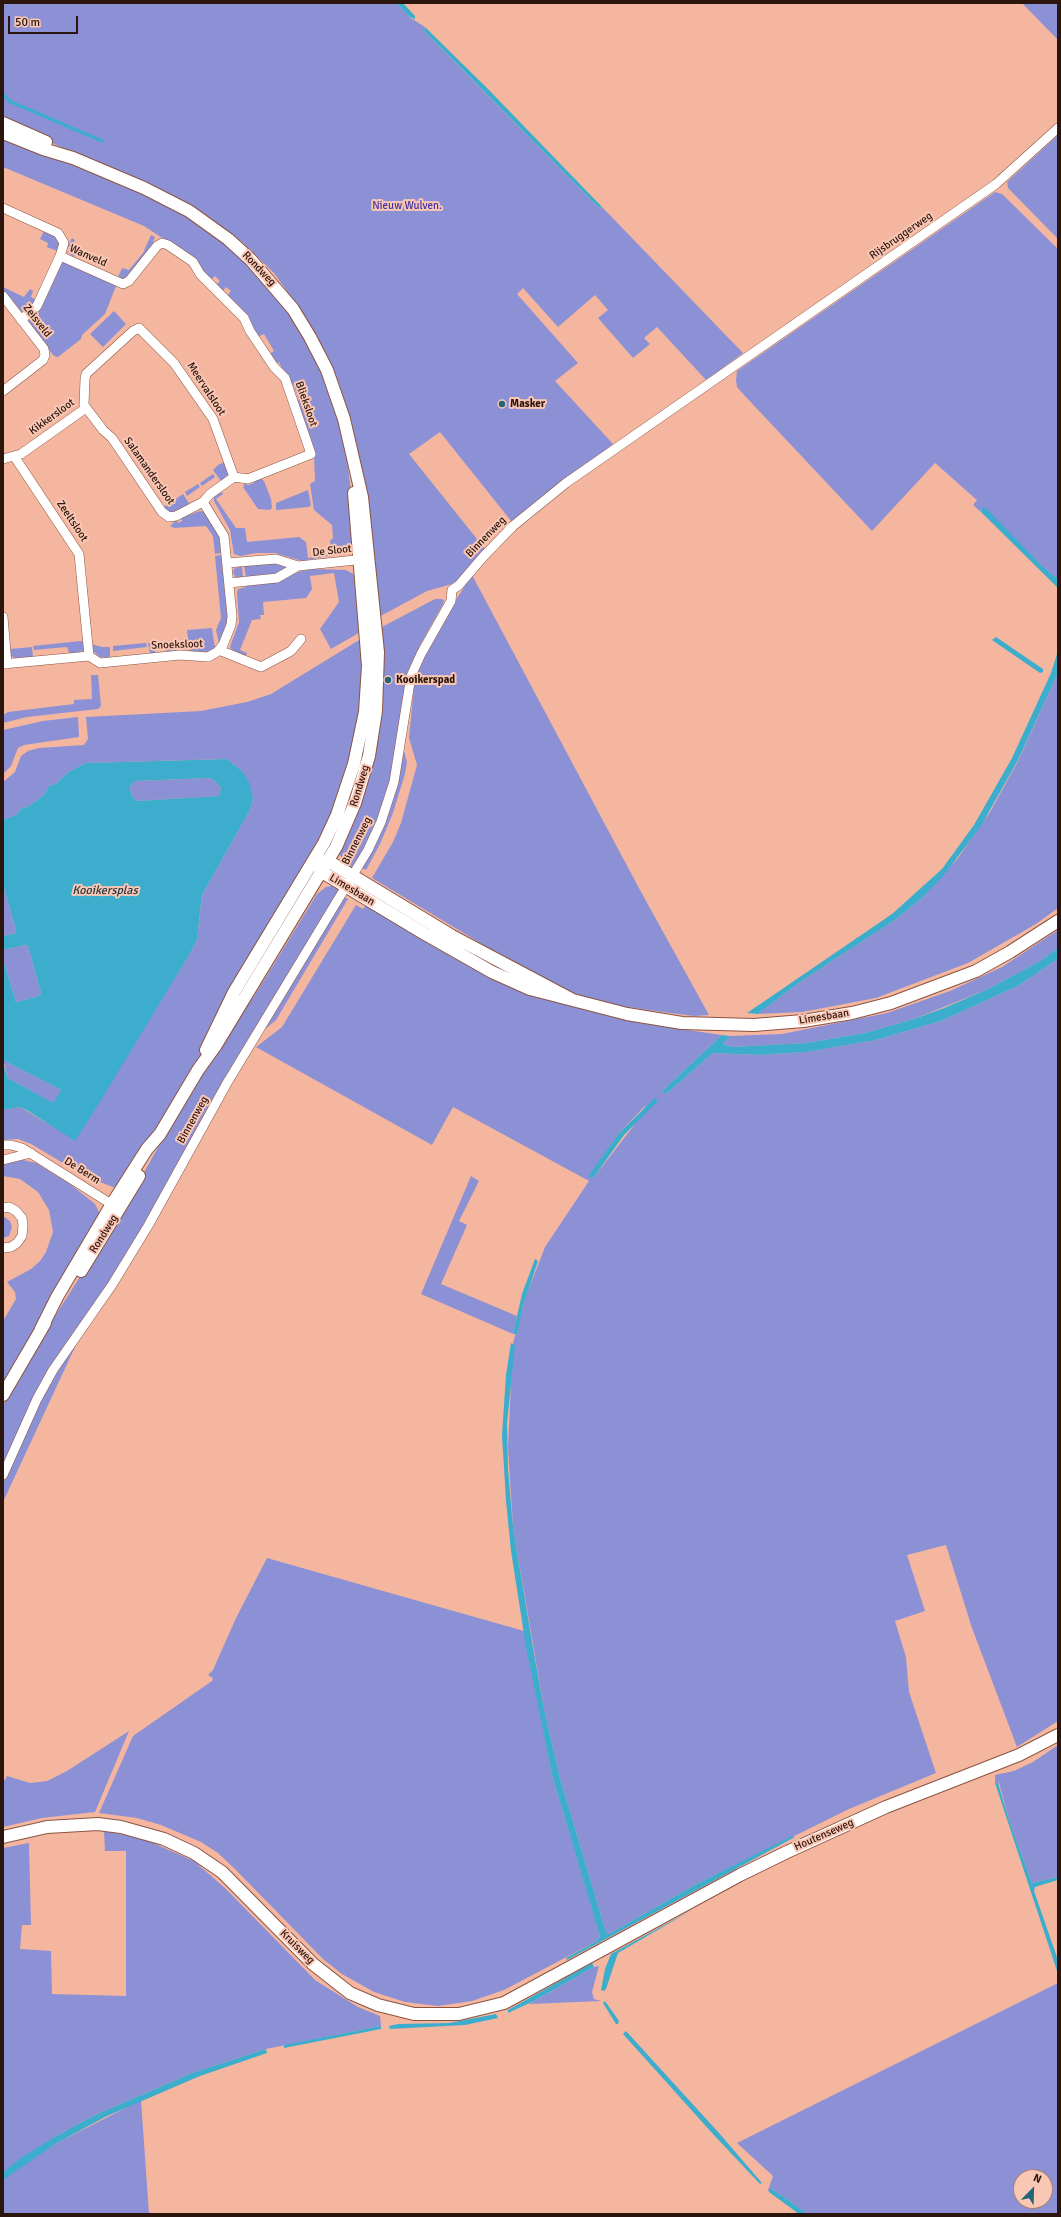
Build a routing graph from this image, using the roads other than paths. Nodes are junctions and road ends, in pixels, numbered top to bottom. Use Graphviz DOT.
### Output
graph roads {
  1 [pos="3,123"];
  2 [pos="1058,128"];
  3 [pos="3,133"];
  4 [pos="73,158"];
  5 [pos="3,208"];
  6 [pos="162,243"];
  7 [pos="60,256"];
  8 [pos="3,296"];
  9 [pos="21,320"];
  10 [pos="139,328"];
  11 [pos="751,355"];
  12 [pos="3,391"];
  13 [pos="86,408"];
  14 [pos="14,456"];
  15 [pos="3,459"];
  16 [pos="234,476"];
  17 [pos="203,502"];
  18 [pos="364,560"];
  19 [pos="227,564"];
  20 [pos="298,566"];
  21 [pos="228,583"];
  22 [pos="3,617"];
  23 [pos="301,639"];
  24 [pos="219,650"];
  25 [pos="88,656"];
  26 [pos="5,664"];
  27 [pos="314,860"];
  28 [pos="328,861"];
  29 [pos="322,872"];
  30 [pos="353,883"];
  31 [pos="1058,921"];
  32 [pos="571,999"];
  33 [pos="198,1070"];
  34 [pos="3,1145"];
  35 [pos="31,1153"];
  36 [pos="3,1160"];
  37 [pos="116,1207"];
  38 [pos="3,1208"];
  39 [pos="3,1248"];
  40 [pos="3,1395"];
  41 [pos="3,1475"];
  42 [pos="1058,1735"];
  43 [pos="3,1837"];
  44 [pos="598,1952"];
  1 -- 4 [label="main road, Rondweg"];
  2 -- 11 [label="street, Rijsbruggerweg"];
  3 -- 4 [label="main road, Rondweg"];
  4 -- 18 [label="main road, Rondweg"];
  5 -- 7 [label="street"];
  6 -- 7 [label="street, Wanveld"];
  6 -- 16 [label="street, Blieksloot"];
  7 -- 9 [label="street, Wanveld"];
  8 -- 9 [label="street, Zeisveld"];
  9 -- 12 [label="street, Zeisveld"];
  10 -- 13 [label="street, Kikkersloot"];
  10 -- 16 [label="street, Meervalsloot"];
  11 -- 30 [label="street, Binnenweg"];
  13 -- 14 [label="street, Kikkersloot"];
  13 -- 17 [label="street, Salamandersloot"];
  14 -- 15 [label="street, Kikkersloot"];
  14 -- 25 [label="street, Zeeltsloot"];
  16 -- 17 [label="street"];
  17 -- 19 [label="street, Snoeksloot"];
  18 -- 20 [label="street, De Sloot"];
  18 -- 27 [label="main road, Rondweg"];
  18 -- 28 [label="main road, Rondweg"];
  19 -- 20 [label="street, De Sloot"];
  19 -- 21 [label="street, Snoeksloot"];
  20 -- 21 [label="street, De Sloot"];
  21 -- 24 [label="street, Snoeksloot"];
  22 -- 26 [label="street"];
  23 -- 24 [label="street"];
  24 -- 25 [label="street, Snoeksloot"];
  25 -- 26 [label="street, Snoeksloot"];
  27 -- 28 [label="main road, Limesbaan"];
  27 -- 29 [label="main road, Limesbaan"];
  27 -- 33 [label="main road, Rondweg"];
  28 -- 29 [label="main road, Rondweg"];
  28 -- 30 [label="main road, Limesbaan"];
  29 -- 30 [label="main road, Limesbaan"];
  29 -- 33 [label="main road, Rondweg"];
  30 -- 32 [label="main road, Limesbaan"];
  30 -- 32 [label="main road, Limesbaan"];
  30 -- 41 [label="street, Binnenweg"];
  31 -- 32 [label="main road, Limesbaan"];
  33 -- 37 [label="main road, Rondweg"];
  34 -- 35 [label="street, De Berm"];
  35 -- 36 [label="street"];
  35 -- 37 [label="street, De Berm"];
  37 -- 40 [label="main road, Rondweg"];
  38 -- 39 [label="street"];
  42 -- 44 [label="main road, Houtenseweg"];
  43 -- 44 [label="main road, Kruisweg"];
}
